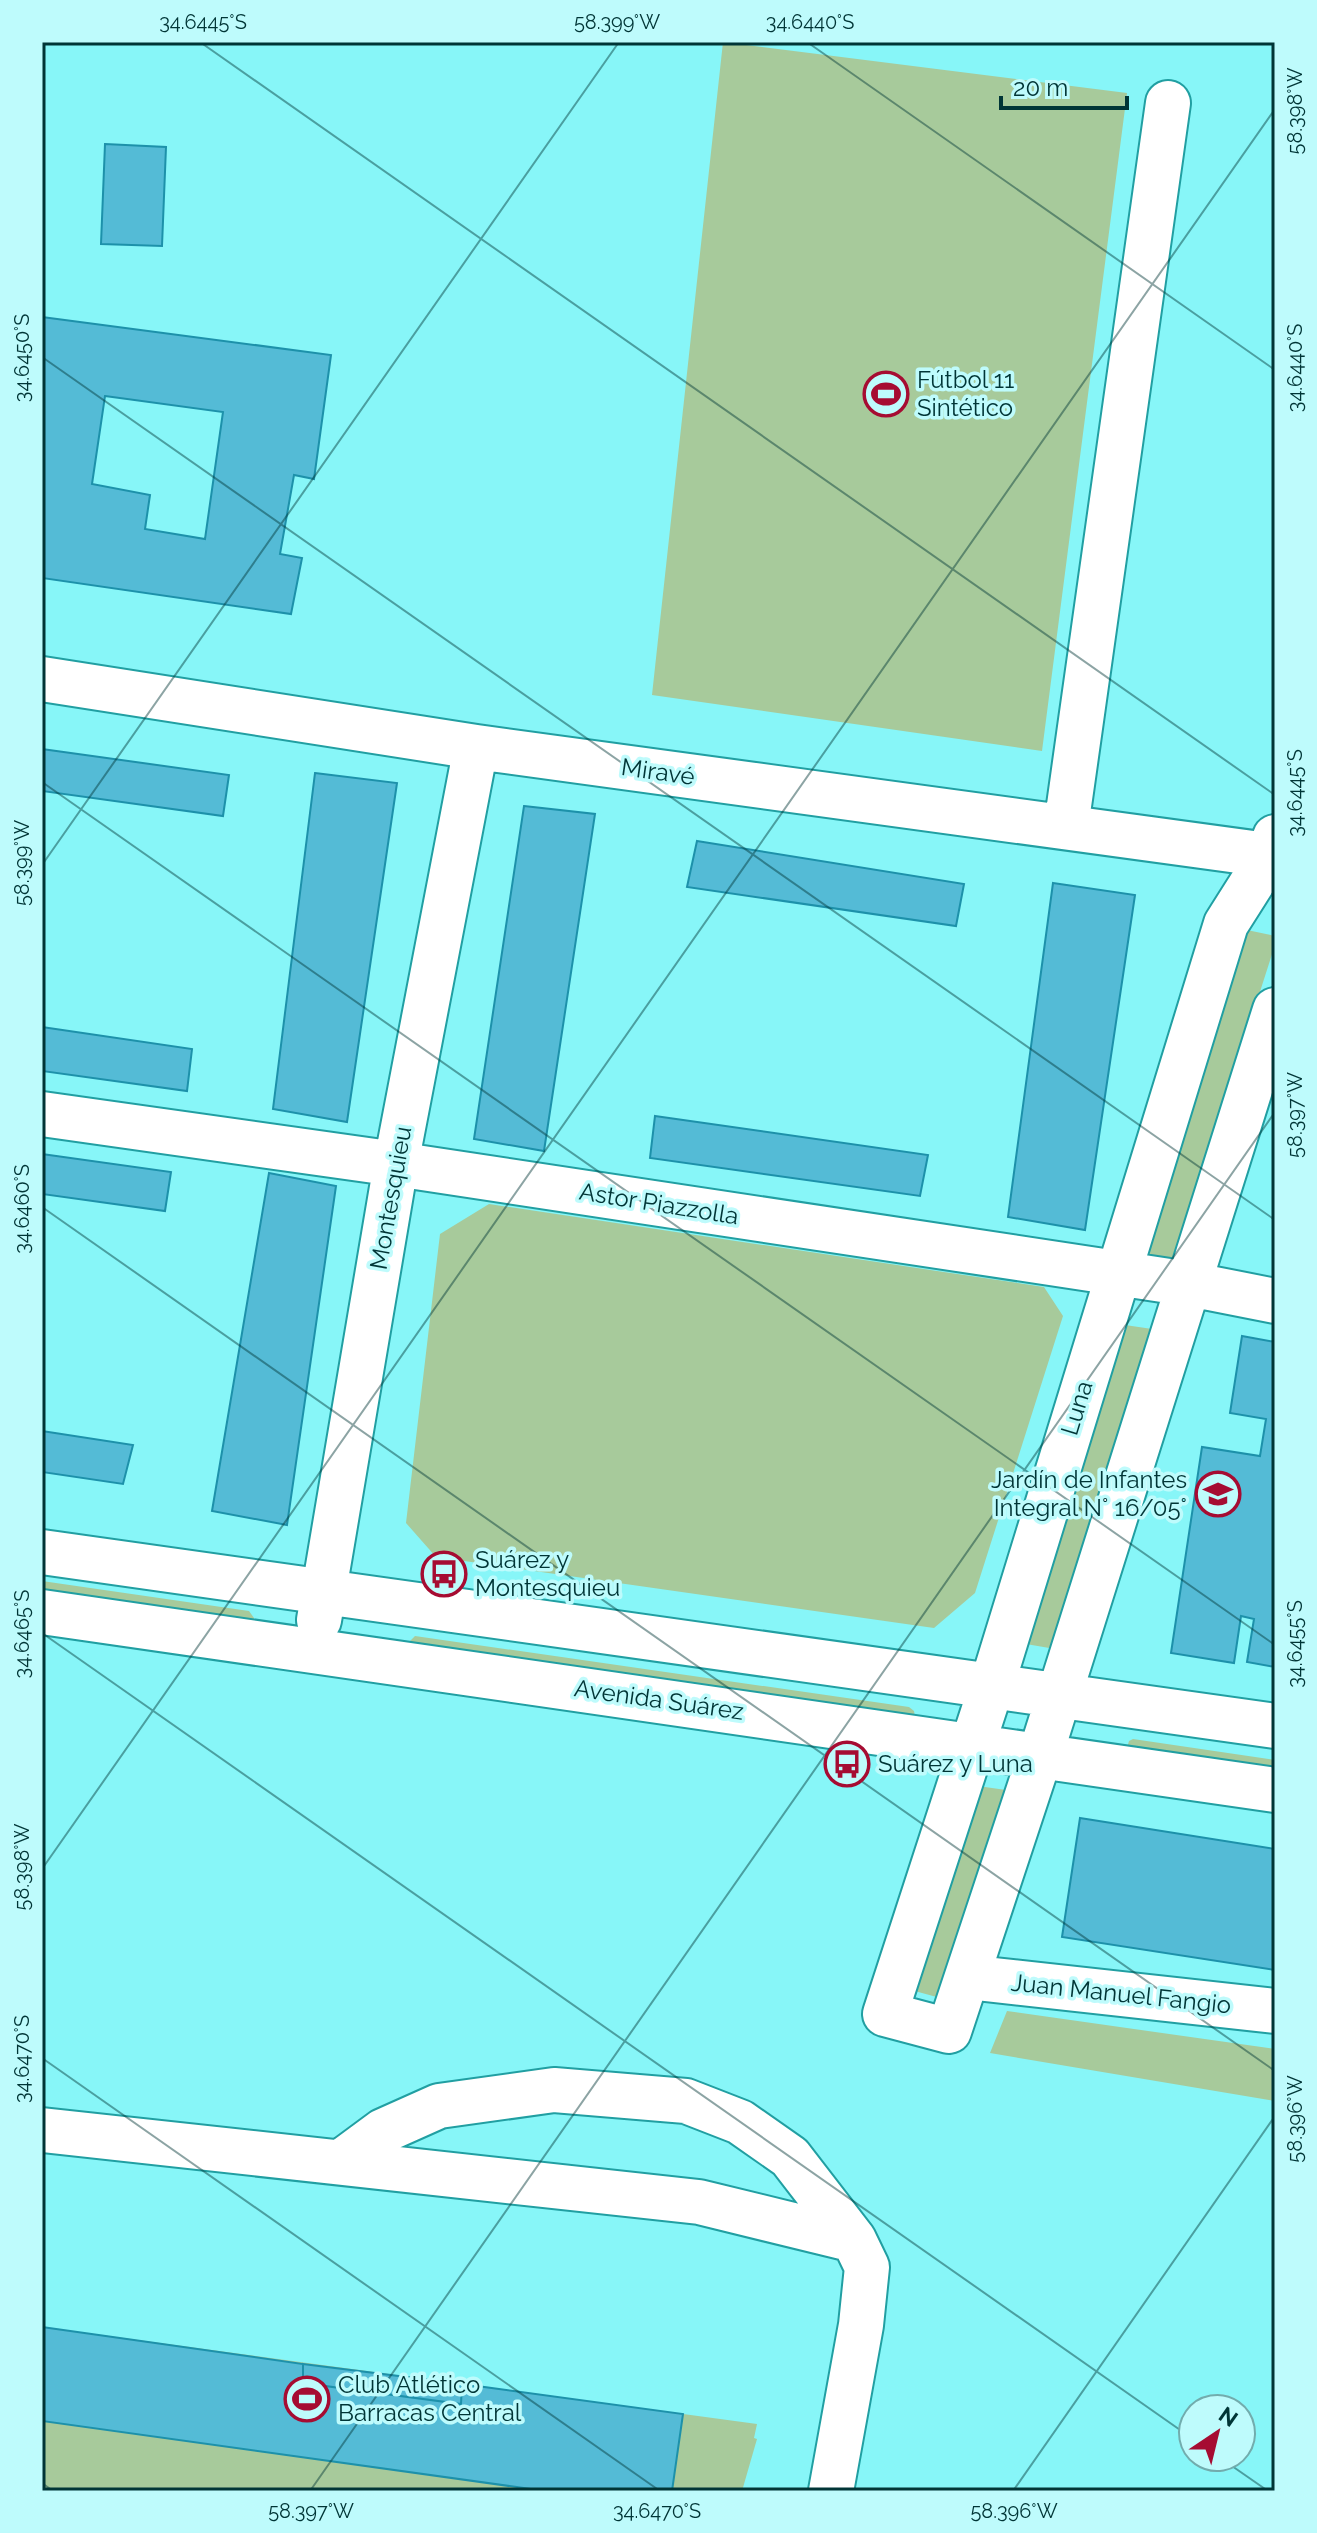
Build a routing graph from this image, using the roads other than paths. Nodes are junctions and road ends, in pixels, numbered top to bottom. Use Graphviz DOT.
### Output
graph roads {
  1 [pos="1168,103"];
  2 [pos="42,679"];
  3 [pos="476,747"];
  4 [pos="1066,827"];
  5 [pos="1274,854"];
  6 [pos="1275,1010"];
  7 [pos="42,1114"];
  8 [pos="396,1164"];
  9 [pos="1118,1274"];
  10 [pos="1189,1284"];
  11 [pos="1275,1301"];
  12 [pos="42,1552"];
  13 [pos="325,1590"];
  14 [pos="42,1612"];
  15 [pos="314,1650"];
  16 [pos="992,1685"];
  17 [pos="1059,1694"];
  18 [pos="1275,1726"];
  19 [pos="972,1745"];
  20 [pos="1040,1756"];
  21 [pos="1275,1790"];
  22 [pos="967,1977"];
  23 [pos="1275,2011"];
  24 [pos="49,2128"];
  25 [pos="341,2162"];
  26 [pos="854,2240"];
  27 [pos="831,2491"];
  1 -- 4 [label="street"];
  2 -- 3 [label="street, Miravé"];
  3 -- 4 [label="street, Miravé"];
  3 -- 8 [label="street, Montesquieu"];
  4 -- 5 [label="street, Miravé"];
  5 -- 9 [label="street, Luna"];
  6 -- 10 [label="street"];
  7 -- 8 [label="street, Astor Piazzolla"];
  8 -- 9 [label="street, Astor Piazzolla"];
  8 -- 13 [label="street, Montesquieu"];
  9 -- 10 [label="street, Astor Piazzolla"];
  9 -- 16 [label="street, Luna"];
  10 -- 11 [label="street, Astor Piazzolla"];
  10 -- 17 [label="street"];
  12 -- 13 [label="street"];
  13 -- 15 [label="street, Montesquieu"];
  13 -- 16 [label="street"];
  14 -- 15 [label="street, Avenida Suárez"];
  15 -- 19 [label="street, Avenida Suárez"];
  16 -- 17 [label="street"];
  16 -- 19 [label="street, Luna"];
  17 -- 18 [label="street"];
  17 -- 20 [label="street"];
  19 -- 20 [label="street, Avenida Suárez"];
  19 -- 22 [label="street, Luna"];
  20 -- 21 [label="street, Avenida Suárez"];
  20 -- 22 [label="street"];
  22 -- 23 [label="street, Juan Manuel Fangio"];
  24 -- 25 [label="street"];
  25 -- 26 [label="street"];
  25 -- 26 [label="street"];
  26 -- 27 [label="street"];
}
